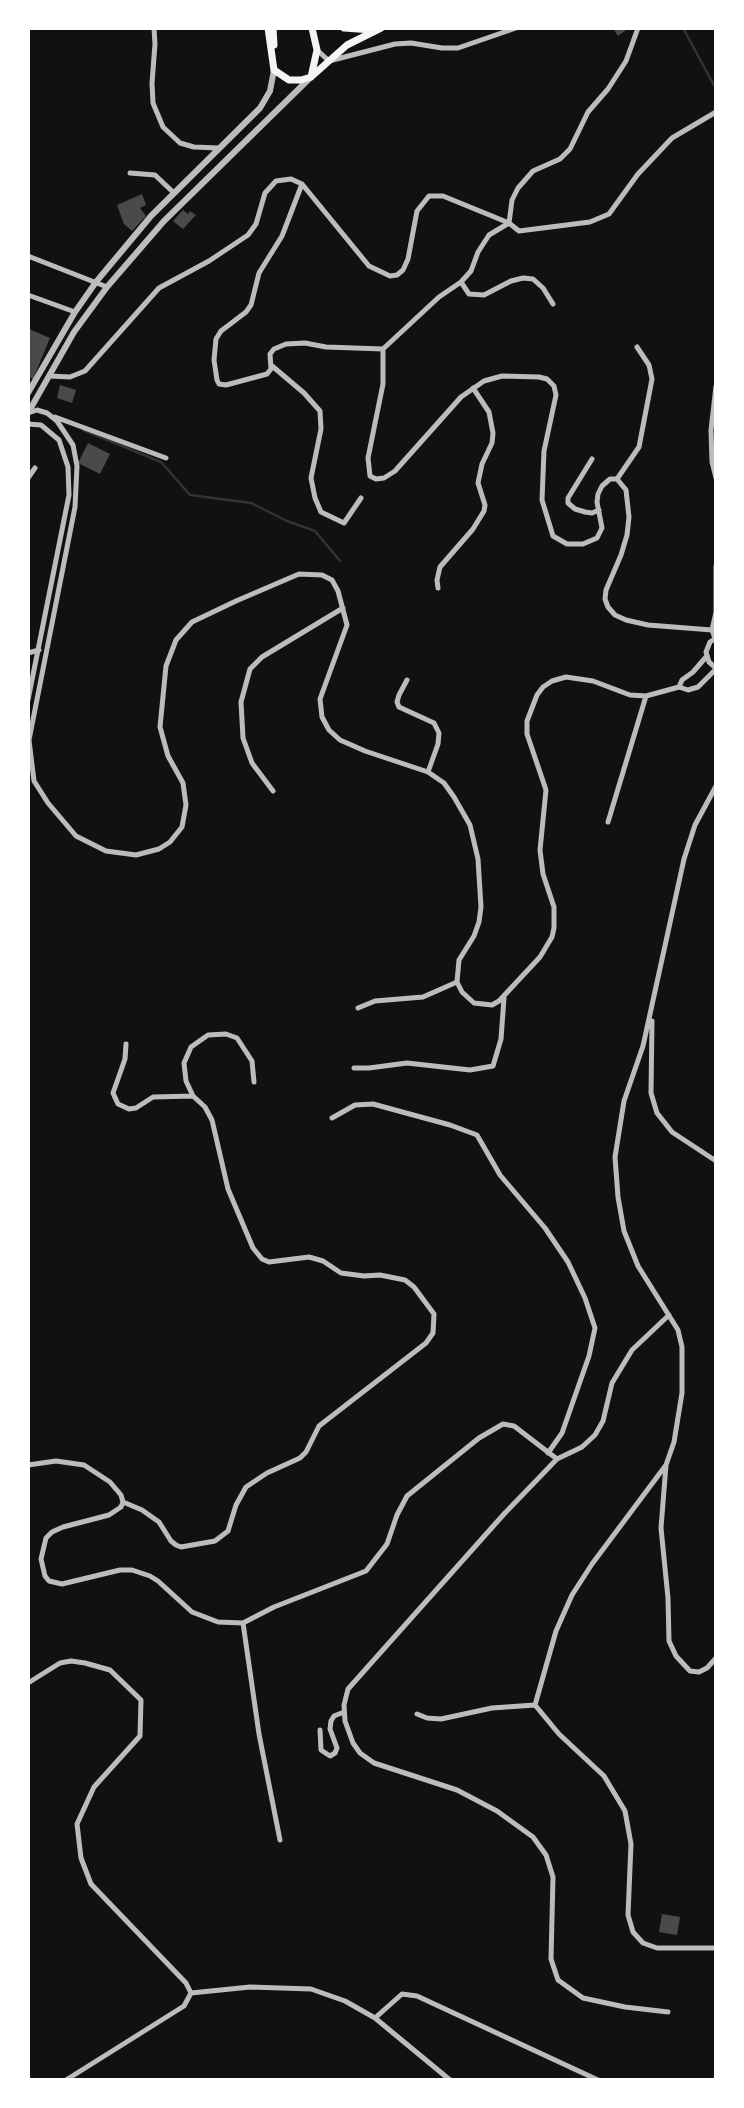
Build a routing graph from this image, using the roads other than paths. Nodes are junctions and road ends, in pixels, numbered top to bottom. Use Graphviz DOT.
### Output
graph roads {
  1 [pos="154,28"];
  2 [pos="271,28"];
  3 [pos="312,28"];
  4 [pos="344,28"];
  5 [pos="516,28"];
  6 [pos="638,28"];
  7 [pos="378,29"];
  8 [pos="317,50"];
  9 [pos="329,61"];
  10 [pos="274,70"];
  11 [pos="311,77"];
  12 [pos="716,112"];
  13 [pos="218,148"];
  14 [pos="130,173"];
  15 [pos="302,184"];
  16 [pos="174,193"];
  17 [pos="509,223"];
  18 [pos="28,256"];
  19 [pos="96,282"];
  20 [pos="461,282"];
  21 [pos="107,287"];
  22 [pos="28,295"];
  23 [pos="553,304"];
  24 [pos="75,312"];
  25 [pos="637,347"];
  26 [pos="383,349"];
  27 [pos="271,365"];
  28 [pos="50,376"];
  29 [pos="31,382"];
  30 [pos="716,386"];
  31 [pos="473,387"];
  32 [pos="28,393"];
  33 [pos="28,413"];
  34 [pos="52,417"];
  35 [pos="28,424"];
  36 [pos="714,429"];
  37 [pos="166,458"];
  38 [pos="592,458"];
  39 [pos="34,468"];
  40 [pos="28,478"];
  41 [pos="716,478"];
  42 [pos="617,479"];
  43 [pos="361,498"];
  44 [pos="598,510"];
  45 [pos="716,566"];
  46 [pos="438,589"];
  47 [pos="343,608"];
  48 [pos="716,612"];
  49 [pos="712,631"];
  50 [pos="715,638"];
  51 [pos="46,650"];
  52 [pos="38,651"];
  53 [pos="28,653"];
  54 [pos="706,657"];
  55 [pos="716,668"];
  56 [pos="407,680"];
  57 [pos="680,687"];
  58 [pos="646,696"];
  59 [pos="28,700"];
  60 [pos="28,763"];
  61 [pos="32,769"];
  62 [pos="428,772"];
  63 [pos="716,786"];
  64 [pos="273,791"];
  65 [pos="608,822"];
  66 [pos="457,982"];
  67 [pos="504,996"];
  68 [pos="653,1007"];
  69 [pos="358,1008"];
  70 [pos="126,1044"];
  71 [pos="354,1068"];
  72 [pos="254,1082"];
  73 [pos="193,1096"];
  74 [pos="332,1118"];
  75 [pos="716,1161"];
  76 [pos="669,1315"];
  77 [pos="548,1453"];
  78 [pos="557,1459"];
  79 [pos="28,1465"];
  80 [pos="666,1465"];
  81 [pos="122,1502"];
  82 [pos="243,1623"];
  83 [pos="716,1658"];
  84 [pos="28,1683"];
  85 [pos="535,1705"];
  86 [pos="344,1712"];
  87 [pos="417,1714"];
  88 [pos="320,1730"];
  89 [pos="280,1840"];
  90 [pos="716,1948"];
  91 [pos="191,1993"];
  92 [pos="668,2012"];
  93 [pos="374,2018"];
  94 [pos="66,2080"];
  95 [pos="450,2080"];
  96 [pos="598,2080"];
  1 -- 13 [label="street"];
  2 -- 10 [label="main road"];
  3 -- 8 [label="main road"];
  4 -- 7 [label="main road"];
  5 -- 9 [label="street"];
  6 -- 17 [label="street"];
  7 -- 9 [label="main road"];
  8 -- 9 [label="street"];
  8 -- 11 [label="main road"];
  9 -- 11 [label="main road"];
  10 -- 11 [label="main road"];
  10 -- 13 [label="street"];
  11 -- 21 [label="street"];
  12 -- 17 [label="street"];
  13 -- 16 [label="street"];
  14 -- 16 [label="street"];
  15 -- 17 [label="street"];
  15 -- 27 [label="street"];
  15 -- 28 [label="street"];
  16 -- 19 [label="street"];
  17 -- 20 [label="street"];
  18 -- 19 [label="street"];
  19 -- 21 [label="street"];
  19 -- 24 [label="street"];
  20 -- 23 [label="street"];
  20 -- 26 [label="street"];
  21 -- 28 [label="street"];
  22 -- 24 [label="street"];
  24 -- 29 [label="street"];
  25 -- 42 [label="street"];
  26 -- 27 [label="street"];
  26 -- 31 [label="street"];
  27 -- 43 [label="street"];
  28 -- 33 [label="street"];
  29 -- 32 [label="street"];
  30 -- 36 [label="street"];
  31 -- 44 [label="street"];
  31 -- 46 [label="street"];
  33 -- 34 [label="street"];
  34 -- 37 [label="street"];
  34 -- 51 [label="street"];
  35 -- 52 [label="street"];
  36 -- 41 [label="street"];
  38 -- 44 [label="street"];
  39 -- 40 [label="street"];
  42 -- 44 [label="street"];
  42 -- 49 [label="street"];
  45 -- 48 [label="street"];
  47 -- 61 [label="street"];
  47 -- 62 [label="street"];
  47 -- 64 [label="street"];
  48 -- 49 [label="street"];
  49 -- 50 [label="street"];
  50 -- 54 [label="street"];
  51 -- 52 [label="street"];
  51 -- 61 [label="street"];
  52 -- 53 [label="street"];
  52 -- 59 [label="street"];
  54 -- 55 [label="street"];
  54 -- 57 [label="street"];
  55 -- 57 [label="street"];
  56 -- 62 [label="street"];
  57 -- 58 [label="street"];
  58 -- 65 [label="street"];
  58 -- 67 [label="street"];
  60 -- 61 [label="street"];
  62 -- 66 [label="street"];
  63 -- 68 [label="street"];
  66 -- 67 [label="street"];
  66 -- 69 [label="street"];
  67 -- 71 [label="street"];
  68 -- 75 [label="street"];
  68 -- 76 [label="street"];
  70 -- 73 [label="street"];
  72 -- 73 [label="street"];
  73 -- 81 [label="street"];
  74 -- 77 [label="street"];
  76 -- 78 [label="street"];
  76 -- 80 [label="street"];
  77 -- 78 [label="street"];
  77 -- 82 [label="street"];
  78 -- 86 [label="street"];
  79 -- 81 [label="street"];
  80 -- 83 [label="street"];
  80 -- 85 [label="street"];
  81 -- 82 [label="street"];
  82 -- 89 [label="street"];
  84 -- 91 [label="street"];
  85 -- 87 [label="street"];
  85 -- 90 [label="street"];
  86 -- 88 [label="street"];
  86 -- 92 [label="street"];
  91 -- 93 [label="street"];
  91 -- 94 [label="street"];
  93 -- 95 [label="street"];
  93 -- 96 [label="street"];
}
